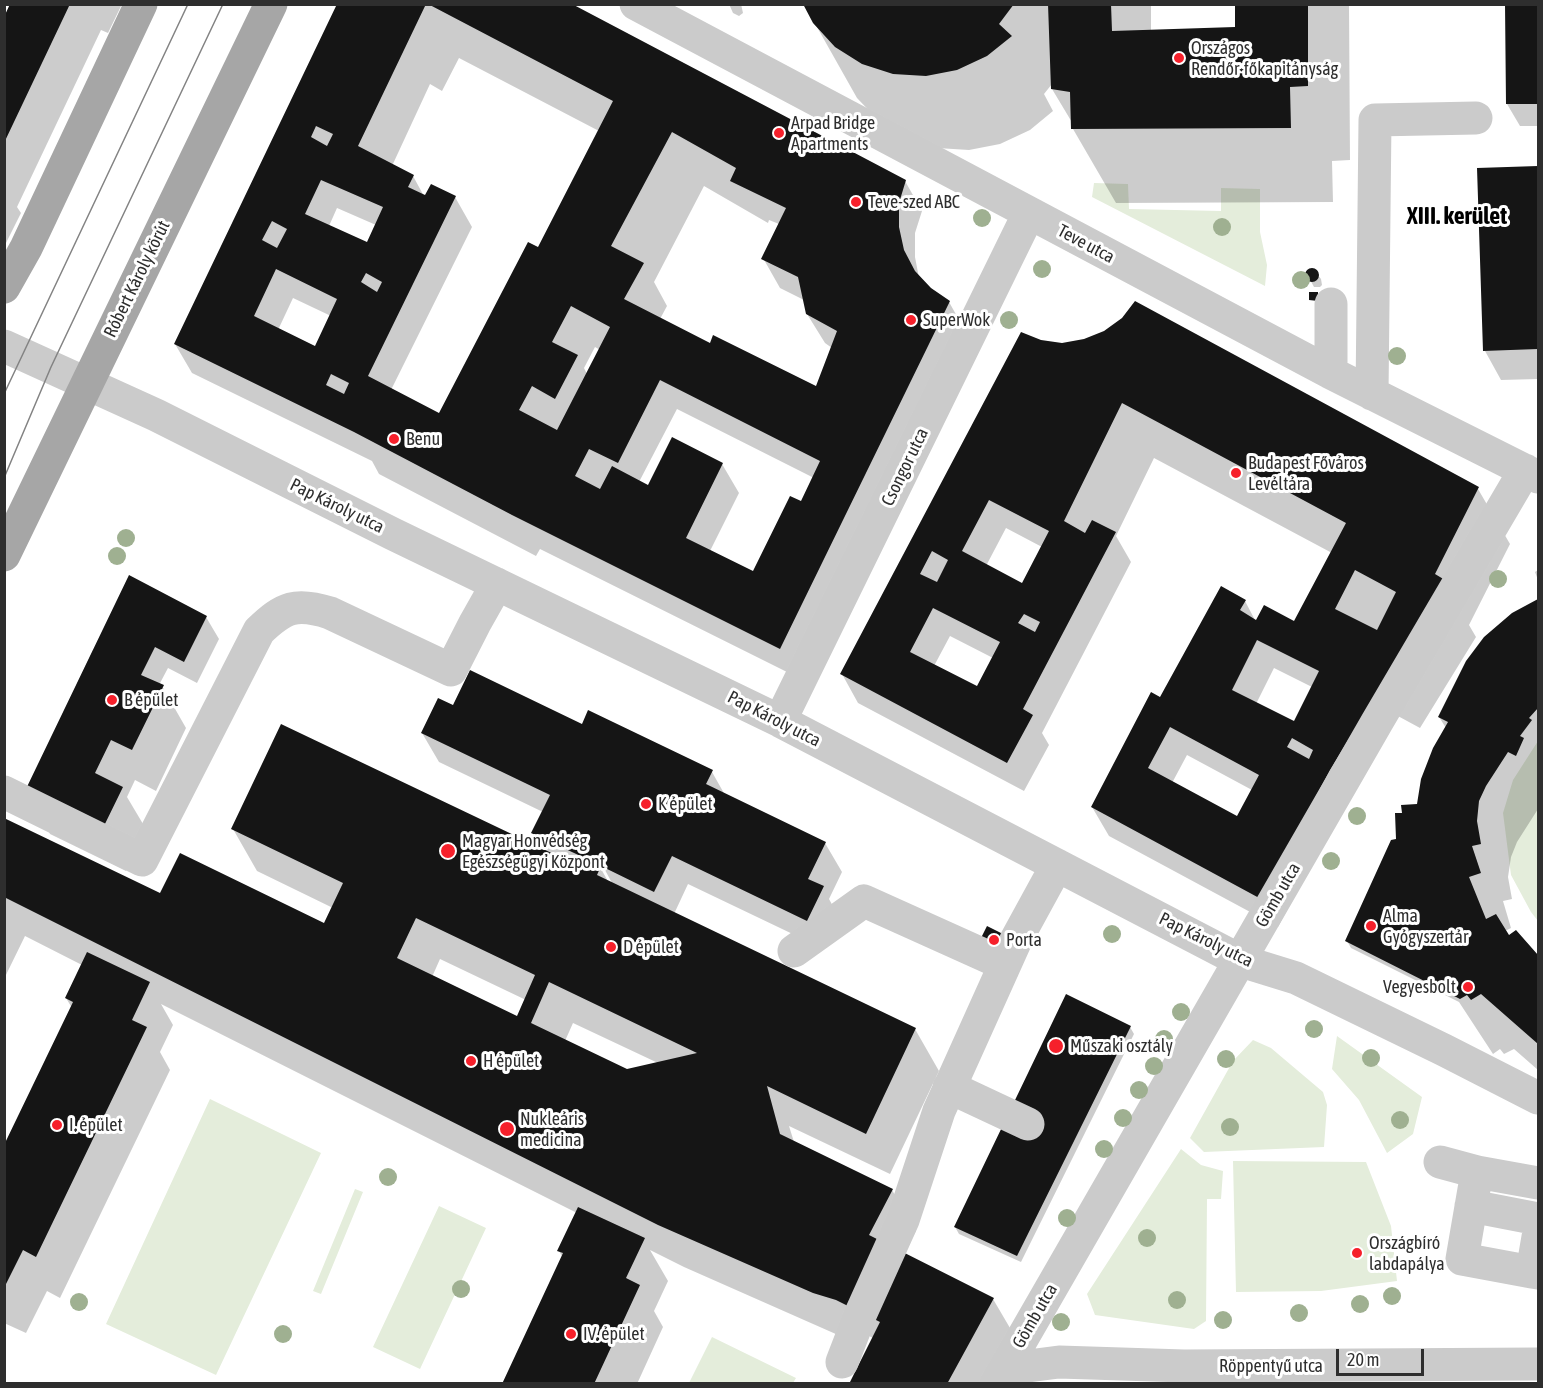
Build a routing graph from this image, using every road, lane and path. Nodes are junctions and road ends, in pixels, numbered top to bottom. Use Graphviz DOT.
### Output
graph roads {
  1 [pos="141,4"];
  2 [pos="271,4"];
  3 [pos="636,4"];
  4 [pos="1476,118"];
  5 [pos="1029,213"];
  6 [pos="4,287"];
  7 [pos="1331,304"];
  8 [pos="4,346"];
  9 [pos="1330,374"];
  10 [pos="87,383"];
  11 [pos="1372,394"];
  12 [pos="1532,473"];
  13 [pos="4,555"];
  14 [pos="497,584"];
  15 [pos="780,721"];
  16 [pos="4,792"];
  17 [pos="1057,865"];
  18 [pos="794,951"];
  19 [pos="1241,961"];
  20 [pos="1003,969"];
  21 [pos="949,1087"];
  22 [pos="1539,1098"];
  23 [pos="1028,1124"];
  24 [pos="1440,1162"];
  25 [pos="1477,1172"];
  26 [pos="1539,1183"];
  27 [pos="1471,1206"];
  28 [pos="1539,1219"];
  29 [pos="1539,1237"];
  30 [pos="1535,1273"];
  31 [pos="842,1362"];
  32 [pos="1539,1364"];
  33 [pos="1425,1374"];
  34 [pos="1000,1376"];
  1 -- 6 [label="main road"];
  2 -- 10 [label="main road, Róbert Károly körút"];
  3 -- 5 [label="street, Teve utca"];
  4 -- 11 [label="street"];
  5 -- 9 [label="street, Teve utca"];
  5 -- 15 [label="street, Csongor utca"];
  7 -- 9 [label="street"];
  8 -- 10 [label="street, Pap Károly utca"];
  9 -- 11 [label="street, Teve utca"];
  10 -- 13 [label="main road, Róbert Károly körút"];
  10 -- 14 [label="street, Pap Károly utca"];
  11 -- 12 [label="street, Teve utca"];
  12 -- 19 [label="street, Gömb utca"];
  14 -- 15 [label="street, Pap Károly utca"];
  14 -- 16 [label="street"];
  15 -- 17 [label="street, Pap Károly utca"];
  17 -- 19 [label="street, Pap Károly utca"];
  17 -- 20 [label="street"];
  18 -- 20 [label="street"];
  19 -- 22 [label="street, Pap Károly utca"];
  19 -- 34 [label="street, Gömb utca"];
  20 -- 21 [label="street"];
  21 -- 23 [label="street"];
  21 -- 31 [label="street"];
  24 -- 25 [label="street"];
  25 -- 26 [label="street"];
  25 -- 27 [label="street"];
  27 -- 28 [label="street"];
  27 -- 30 [label="street"];
  29 -- 30 [label="street"];
  32 -- 33 [label="street, Röppentyű utca"];
  33 -- 34 [label="street, Röppentyű utca"];
}
